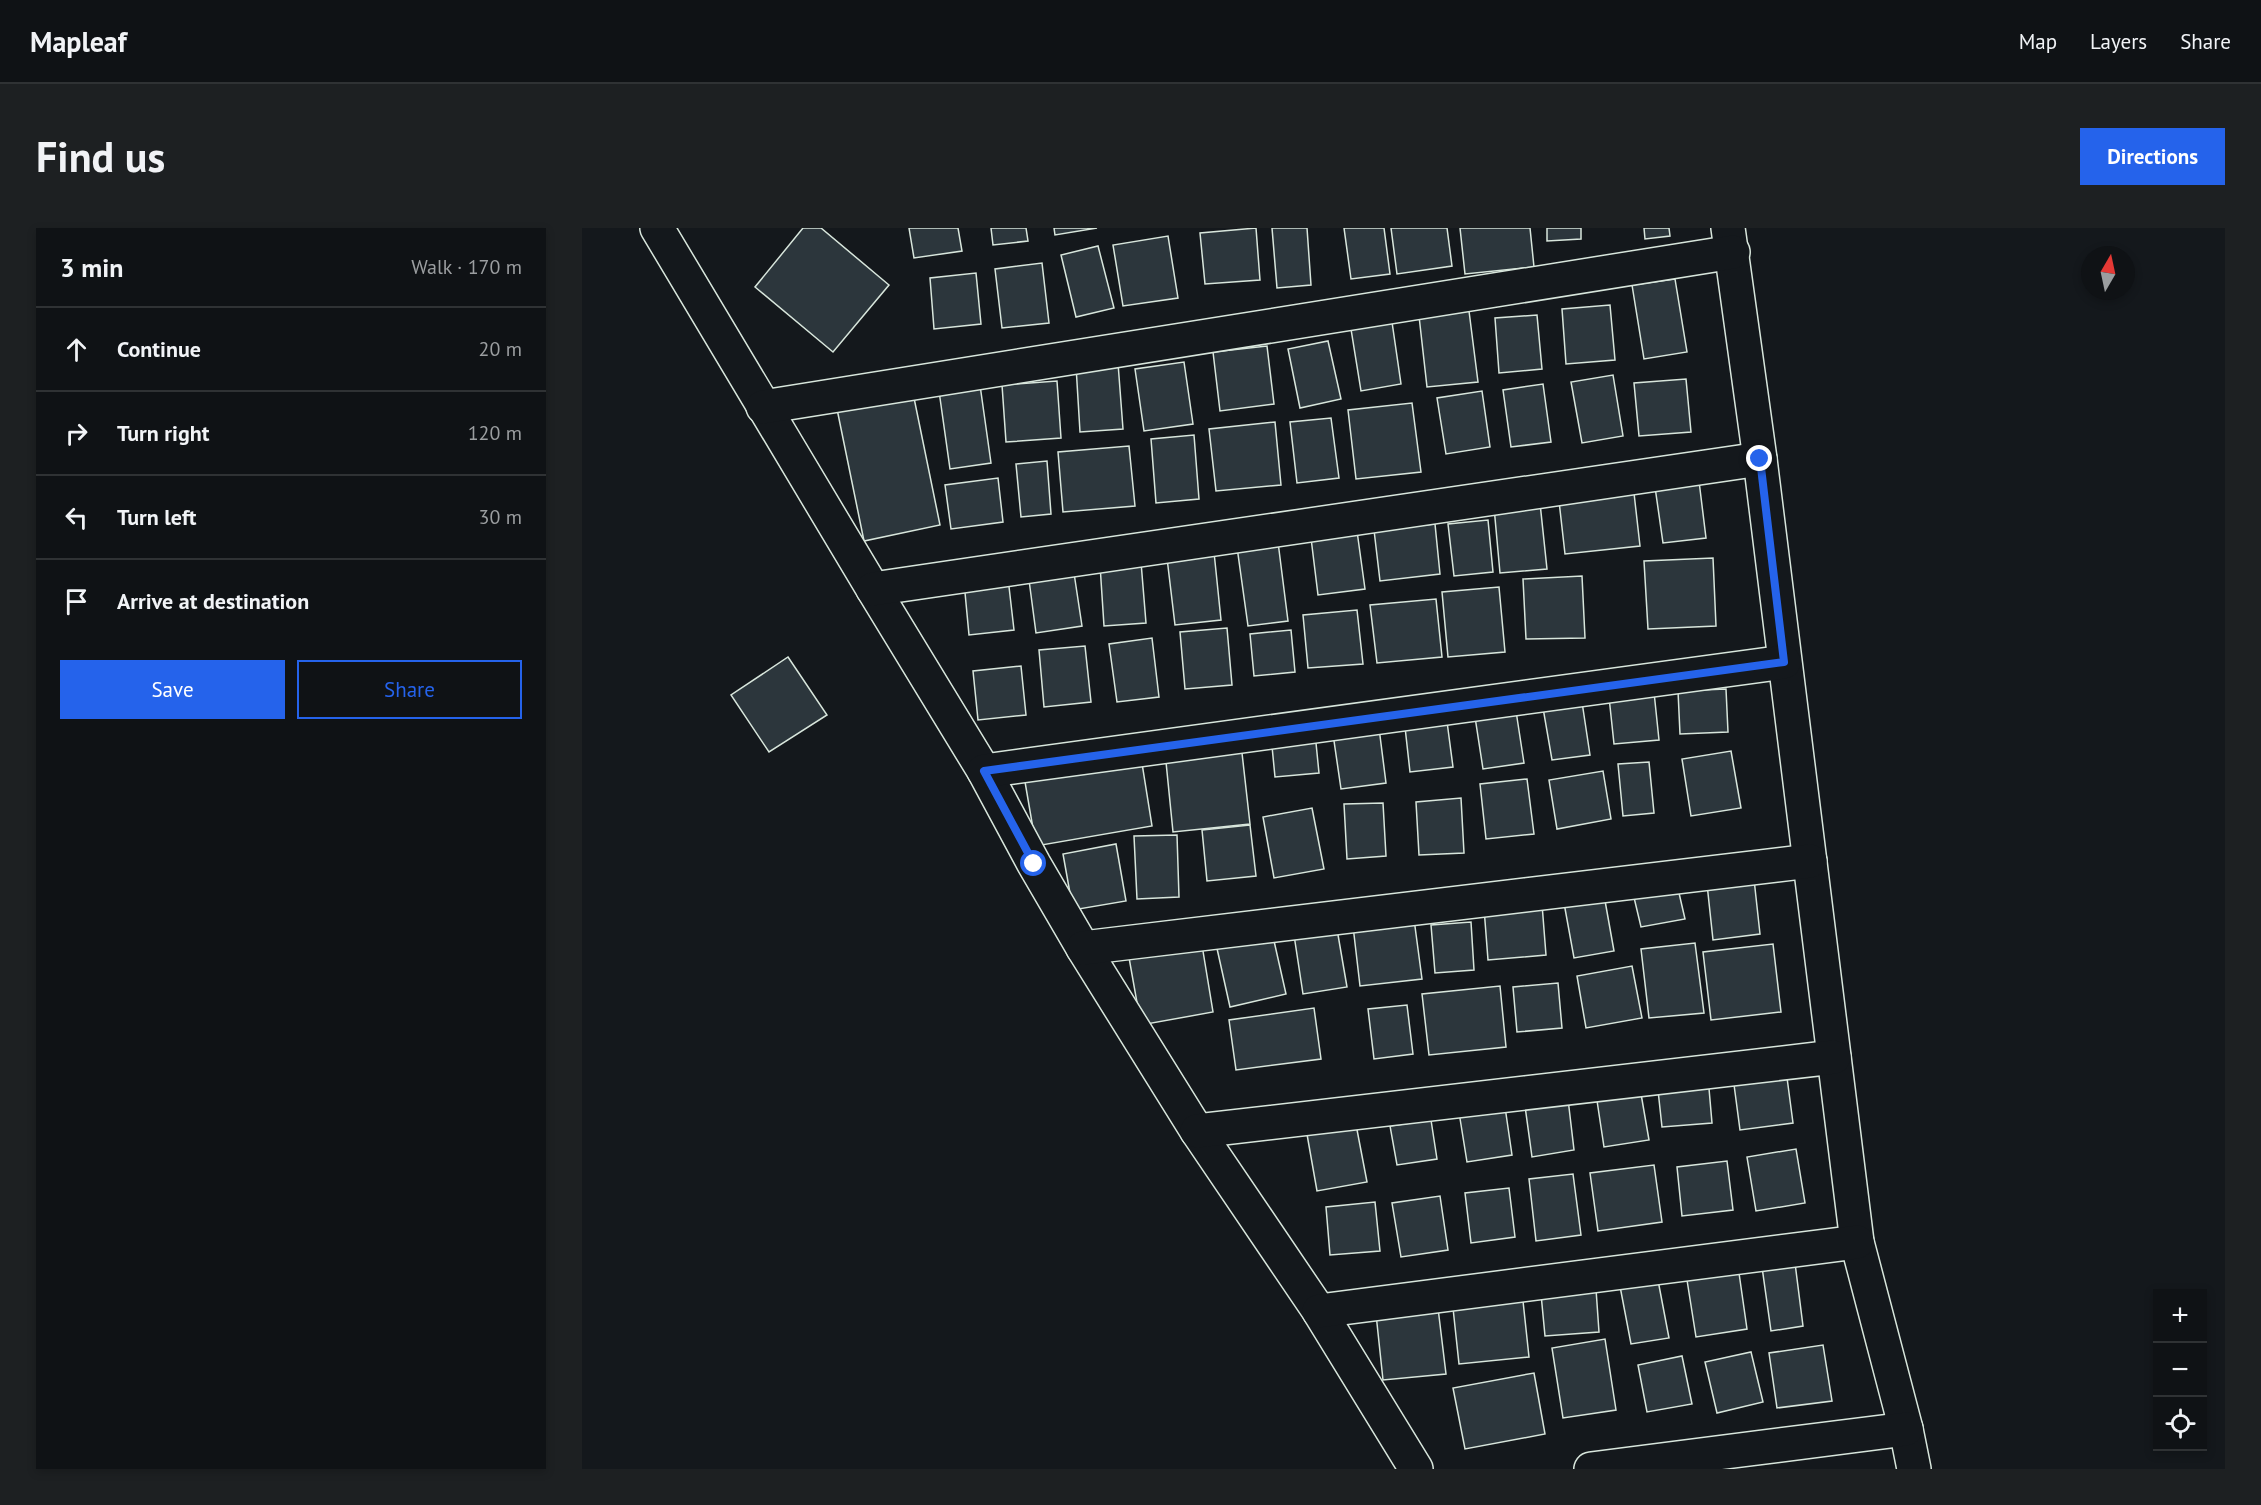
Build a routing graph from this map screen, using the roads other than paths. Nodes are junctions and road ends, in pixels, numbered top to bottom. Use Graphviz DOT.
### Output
graph roads {
  1 [pos="657,228"];
  2 [pos="1730,240"];
  3 [pos="763,407"];
  4 [pos="1760,459"];
  5 [pos="873,589"];
  6 [pos="1784,662"];
  7 [pos="984,771"];
  8 [pos="1810,861"];
  9 [pos="1083,948"];
  10 [pos="1834,1057"];
  11 [pos="1197,1131"];
  12 [pos="1857,1242"];
  13 [pos="1319,1311"];
  14 [pos="1906,1429"];
  15 [pos="1416,1469"];
  16 [pos="1591,1469"];
  17 [pos="1914,1469"];
  1 -- 3 [label="street"];
  2 -- 3 [label="street"];
  2 -- 4 [label="street"];
  3 -- 5 [label="street"];
  4 -- 5 [label="street"];
  4 -- 6 [label="street"];
  5 -- 7 [label="street"];
  6 -- 7 [label="street"];
  6 -- 8 [label="street"];
  7 -- 9 [label="street"];
  8 -- 9 [label="street"];
  8 -- 10 [label="street"];
  9 -- 11 [label="street"];
  10 -- 11 [label="street"];
  10 -- 12 [label="street"];
  11 -- 13 [label="street"];
  12 -- 13 [label="street"];
  12 -- 14 [label="street"];
  13 -- 15 [label="street"];
  14 -- 16 [label="street"];
  14 -- 17 [label="street"];
}
